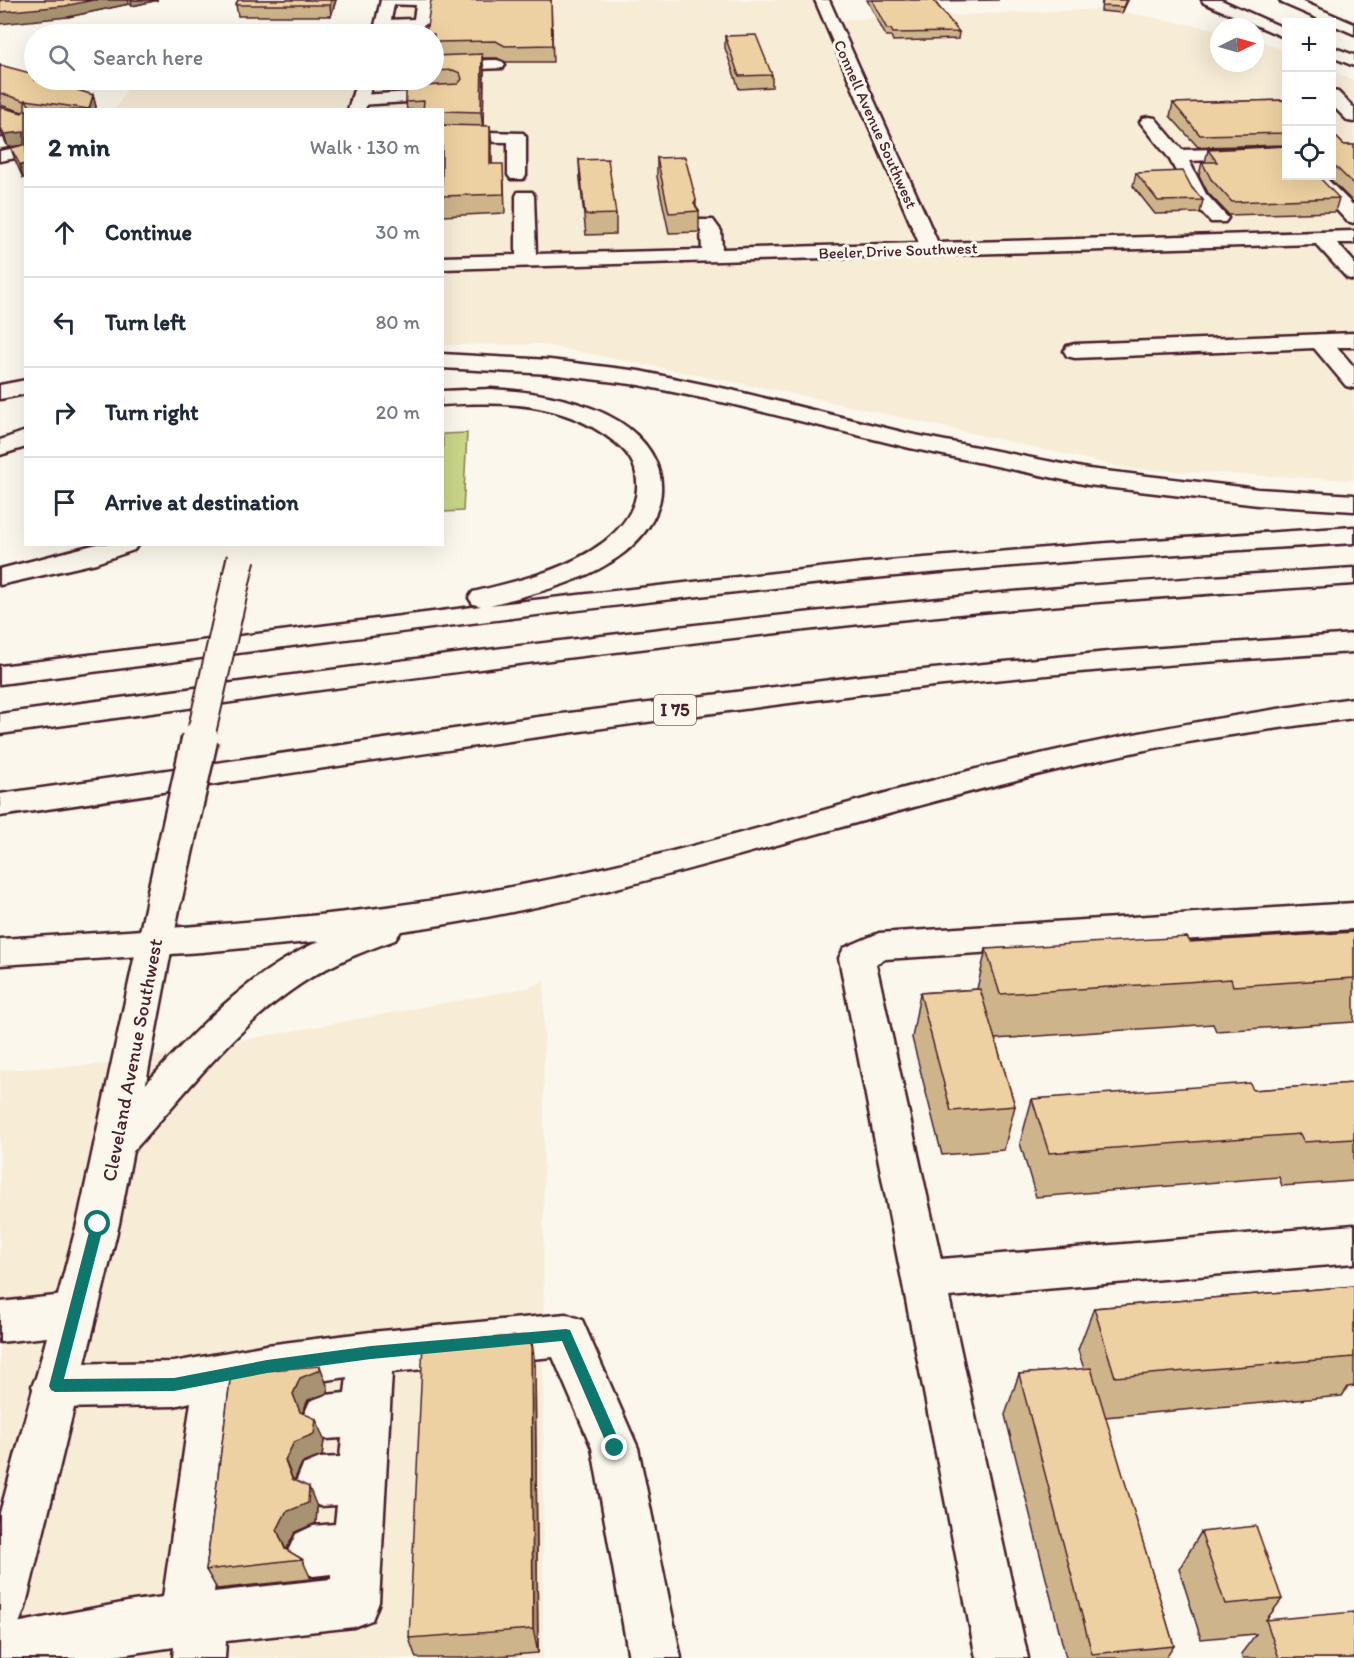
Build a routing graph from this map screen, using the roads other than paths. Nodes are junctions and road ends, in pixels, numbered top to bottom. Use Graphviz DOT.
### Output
graph roads {
  1 [pos="822,0"];
  2 [pos="1209,0"];
  3 [pos="1235,0"];
  4 [pos="1287,0"];
  5 [pos="388,1"];
  6 [pos="1282,21"];
  7 [pos="384,24"];
  8 [pos="415,24"];
  9 [pos="1354,29"];
  10 [pos="1282,32"];
  11 [pos="1336,45"];
  12 [pos="1354,52"];
  13 [pos="1336,54"];
  14 [pos="1354,61"];
  15 [pos="497,65"];
  16 [pos="444,66"];
  17 [pos="362,90"];
  18 [pos="405,90"];
  19 [pos="454,95"];
  20 [pos="1336,100"];
  21 [pos="400,103"];
  22 [pos="357,106"];
  23 [pos="1354,117"];
  24 [pos="1149,122"];
  25 [pos="444,136"];
  26 [pos="24,151"];
  27 [pos="1282,152"];
  28 [pos="0,156"];
  29 [pos="1177,156"];
  30 [pos="517,175"];
  31 [pos="1318,180"];
  32 [pos="525,196"];
  33 [pos="1354,217"];
  34 [pos="1218,218"];
  35 [pos="706,224"];
  36 [pos="1354,237"];
  37 [pos="1321,238"];
  38 [pos="932,249"];
  39 [pos="712,255"];
  40 [pos="1346,256"];
  41 [pos="444,263"];
  42 [pos="530,263"];
  43 [pos="1354,274"];
  44 [pos="1354,340"];
  45 [pos="1320,341"];
  46 [pos="1075,351"];
  47 [pos="444,361"];
  48 [pos="1354,381"];
  49 [pos="24,387"];
  50 [pos="0,392"];
  51 [pos="444,398"];
  52 [pos="24,439"];
  53 [pos="0,447"];
  54 [pos="1354,502"];
  55 [pos="1354,535"];
  56 [pos="119,546"];
  57 [pos="242,551"];
  58 [pos="1354,576"];
  59 [pos="0,577"];
  60 [pos="362,630"];
  61 [pos="1354,643"];
  62 [pos="0,675"];
  63 [pos="1354,708"];
  64 [pos="0,724"];
  65 [pos="0,805"];
  66 [pos="428,916"];
  67 [pos="1354,916"];
  68 [pos="155,942"];
  69 [pos="0,952"];
  70 [pos="116,1143"];
  71 [pos="1354,1244"];
  72 [pos="923,1280"];
  73 [pos="74,1314"];
  74 [pos="0,1322"];
  75 [pos="371,1353"];
  76 [pos="217,1376"];
  77 [pos="55,1386"];
  78 [pos="0,1608"];
  79 [pos="196,1632"];
  80 [pos="0,1652"];
  81 [pos="655,1658"];
  82 [pos="1002,1658"];
  1 -- 38 [label="main road, Connell Avenue Southwest"];
  2 -- 10 [label="main road"];
  3 -- 6 [label="main road"];
  4 -- 9 [label="main road"];
  5 -- 7 [label="main road"];
  5 -- 8 [label="main road"];
  11 -- 12 [label="main road"];
  13 -- 14 [label="main road"];
  15 -- 16 [label="main road"];
  17 -- 22 [label="main road"];
  18 -- 21 [label="main road"];
  19 -- 21 [label="main road"];
  20 -- 23 [label="main road"];
  21 -- 22 [label="main road"];
  24 -- 29 [label="main road"];
  25 -- 30 [label="main road"];
  26 -- 28 [label="main road"];
  27 -- 29 [label="main road"];
  29 -- 34 [label="main road"];
  31 -- 33 [label="main road"];
  32 -- 42 [label="main road"];
  35 -- 39 [label="main road"];
  36 -- 37 [label="main road, Beeler Drive Southwest"];
  37 -- 38 [label="main road, Beeler Drive Southwest"];
  37 -- 40 [label="main road"];
  38 -- 39 [label="main road, Beeler Drive Southwest"];
  39 -- 42 [label="main road, Beeler Drive Southwest"];
  40 -- 43 [label="main road"];
  41 -- 42 [label="main road, Beeler Drive Southwest"];
  44 -- 45 [label="main road"];
  45 -- 46 [label="main road"];
  45 -- 48 [label="main road"];
  47 -- 54 [label="main road"];
  49 -- 50 [label="main road"];
  51 -- 60 [label="main road"];
  52 -- 53 [label="main road"];
  55 -- 60 [label="main road"];
  56 -- 59 [label="main road"];
  57 -- 68 [label="main road, Cleveland Avenue Southwest, bridge"];
  58 -- 64 [label="main road"];
  60 -- 62 [label="main road"];
  61 -- 65 [label="main road, I 75"];
  63 -- 66 [label="main road"];
  66 -- 68 [label="main road"];
  66 -- 70 [label="main road"];
  67 -- 72 [label="main road"];
  68 -- 69 [label="main road"];
  68 -- 70 [label="main road, Cleveland Avenue Southwest"];
  70 -- 73 [label="main road, Cleveland Avenue Southwest"];
  71 -- 72 [label="main road"];
  72 -- 82 [label="main road"];
  73 -- 74 [label="main road"];
  73 -- 77 [label="main road, Cleveland Avenue Southwest"];
  75 -- 76 [label="main road"];
  75 -- 79 [label="main road"];
  75 -- 81 [label="main road"];
  76 -- 77 [label="main road"];
  76 -- 79 [label="main road"];
  77 -- 78 [label="main road, Cleveland Avenue Southwest"];
  79 -- 80 [label="main road"];
}
